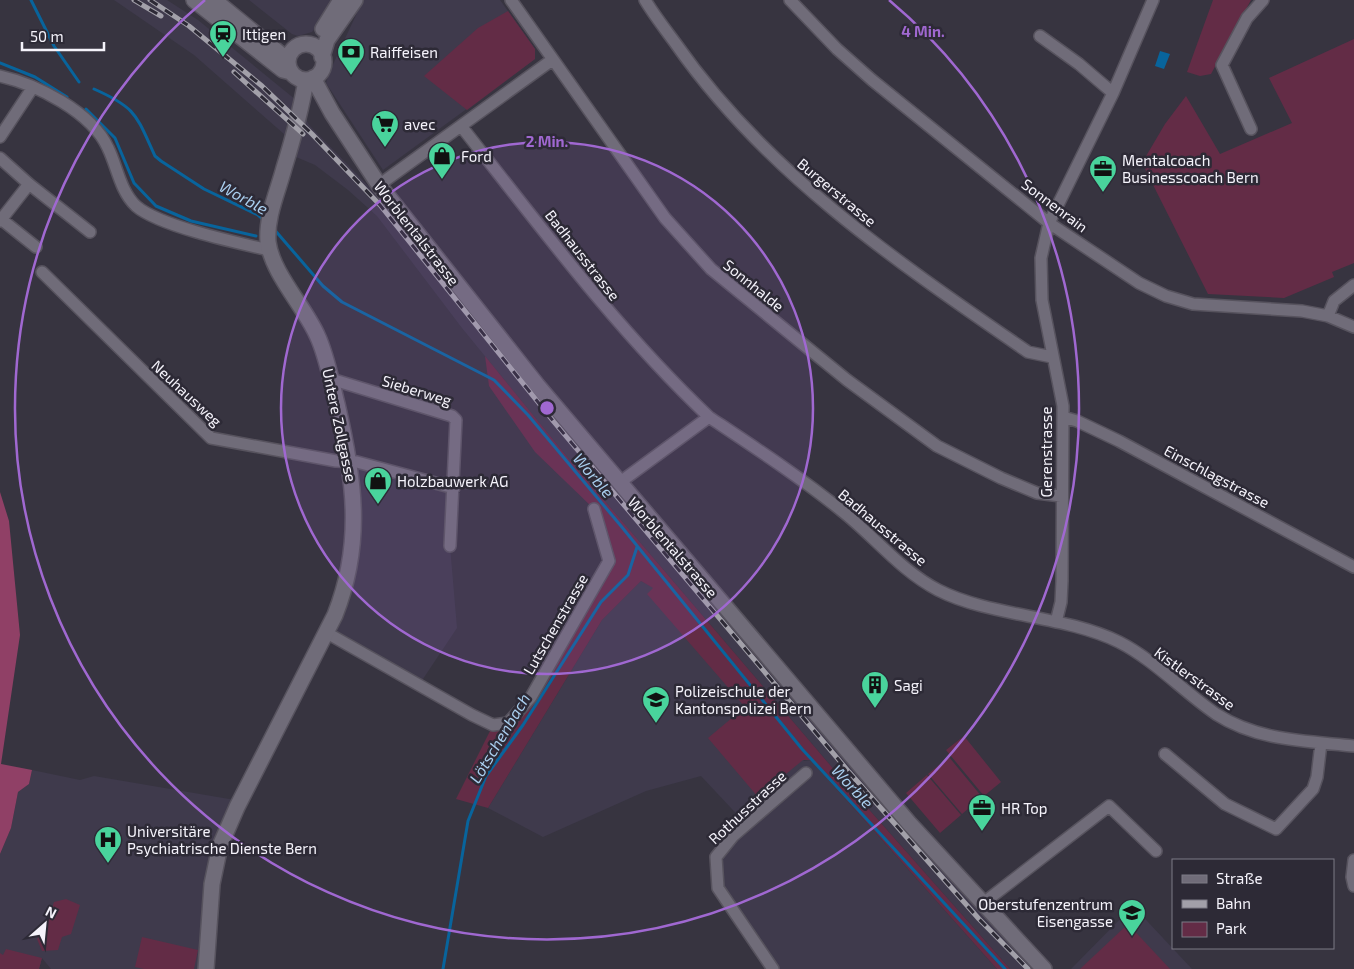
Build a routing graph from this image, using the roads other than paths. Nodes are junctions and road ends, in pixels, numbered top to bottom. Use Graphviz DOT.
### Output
graph roads {
  1 [pos="194,0"];
  2 [pos="214,0"];
  3 [pos="227,0"];
  4 [pos="341,0"];
  5 [pos="355,0"];
  6 [pos="511,0"];
  7 [pos="645,0"];
  8 [pos="790,0"];
  9 [pos="1154,0"];
  10 [pos="1263,0"];
  11 [pos="1040,36"];
  12 [pos="295,56"];
  13 [pos="322,57"];
  14 [pos="552,60"];
  15 [pos="0,76"];
  16 [pos="309,79"];
  17 [pos="33,87"];
  18 [pos="1113,93"];
  19 [pos="461,126"];
  20 [pos="1250,129"];
  21 [pos="0,137"];
  22 [pos="0,158"];
  23 [pos="29,184"];
  24 [pos="379,185"];
  25 [pos="1,220"];
  26 [pos="1049,223"];
  27 [pos="90,232"];
  28 [pos="269,245"];
  29 [pos="36,246"];
  30 [pos="42,272"];
  31 [pos="1354,284"];
  32 [pos="1328,316"];
  33 [pos="1354,327"];
  34 [pos="1052,357"];
  35 [pos="331,379"];
  36 [pos="710,417"];
  37 [pos="1063,417"];
  38 [pos="350,461"];
  39 [pos="619,483"];
  40 [pos="454,488"];
  41 [pos="1062,496"];
  42 [pos="594,509"];
  43 [pos="450,546"];
  44 [pos="1354,567"];
  45 [pos="1056,622"];
  46 [pos="327,633"];
  47 [pos="1321,743"];
  48 [pos="1354,746"];
  49 [pos="1165,754"];
  50 [pos="806,773"];
  51 [pos="1156,851"];
  52 [pos="1354,860"];
  53 [pos="1354,886"];
  54 [pos="982,904"];
  55 [pos="206,969"];
  56 [pos="773,969"];
  57 [pos="1044,969"];
  1 -- 12 [label="main road"];
  2 -- 12 [label="main road"];
  3 -- 12 [label="main road"];
  4 -- 12 [label="main road"];
  5 -- 13 [label="main road, Untere Zollgasse"];
  6 -- 14 [label="street, Sonnhalde"];
  7 -- 34 [label="street, Burgerstrasse"];
  8 -- 26 [label="street, Sonnenrain"];
  9 -- 18 [label="street, Gerenstrasse"];
  10 -- 20 [label="street"];
  11 -- 18 [label="street"];
  12 -- 13 [label="main road"];
  12 -- 16 [label="main road"];
  13 -- 16 [label="main road, Untere Zollgasse"];
  14 -- 19 [label="street"];
  14 -- 41 [label="street, Sonnhalde"];
  15 -- 17 [label="street"];
  16 -- 24 [label="main road, Worblentalstrasse"];
  16 -- 28 [label="main road, Untere Zollgasse"];
  17 -- 21 [label="street"];
  17 -- 28 [label="street"];
  18 -- 26 [label="street, Gerenstrasse"];
  19 -- 24 [label="street"];
  19 -- 36 [label="street, Badhausstrasse"];
  22 -- 23 [label="street"];
  23 -- 25 [label="street"];
  23 -- 27 [label="street"];
  24 -- 39 [label="main road, Worblentalstrasse"];
  25 -- 29 [label="street"];
  26 -- 32 [label="street, Sonnenrain"];
  26 -- 34 [label="street, Gerenstrasse"];
  28 -- 35 [label="main road, Untere Zollgasse"];
  30 -- 38 [label="street, Neuhausweg"];
  31 -- 32 [label="street"];
  32 -- 33 [label="street, Sonnenrain"];
  34 -- 37 [label="street, Gerenstrasse"];
  35 -- 38 [label="main road, Untere Zollgasse"];
  35 -- 40 [label="street, Sieberweg"];
  36 -- 39 [label="street"];
  36 -- 45 [label="street, Badhausstrasse"];
  37 -- 41 [label="street, Gerenstrasse"];
  37 -- 44 [label="street, Einschlagstrasse"];
  38 -- 40 [label="street"];
  38 -- 46 [label="main road, Untere Zollgasse"];
  39 -- 54 [label="main road, Worblentalstrasse"];
  40 -- 43 [label="street, Sieberweg"];
  41 -- 45 [label="street, Gerenstrasse"];
  42 -- 46 [label="street, Lutschenstrasse"];
  45 -- 47 [label="street, Kistlerstrasse"];
  46 -- 55 [label="main road, Untere Zollgasse"];
  47 -- 48 [label="street, Kistlerstrasse"];
  47 -- 49 [label="street"];
  50 -- 56 [label="street, Rothusstrasse"];
  51 -- 54 [label="street"];
  52 -- 53 [label="street"];
  54 -- 57 [label="main road, Worblentalstrasse"];
}
